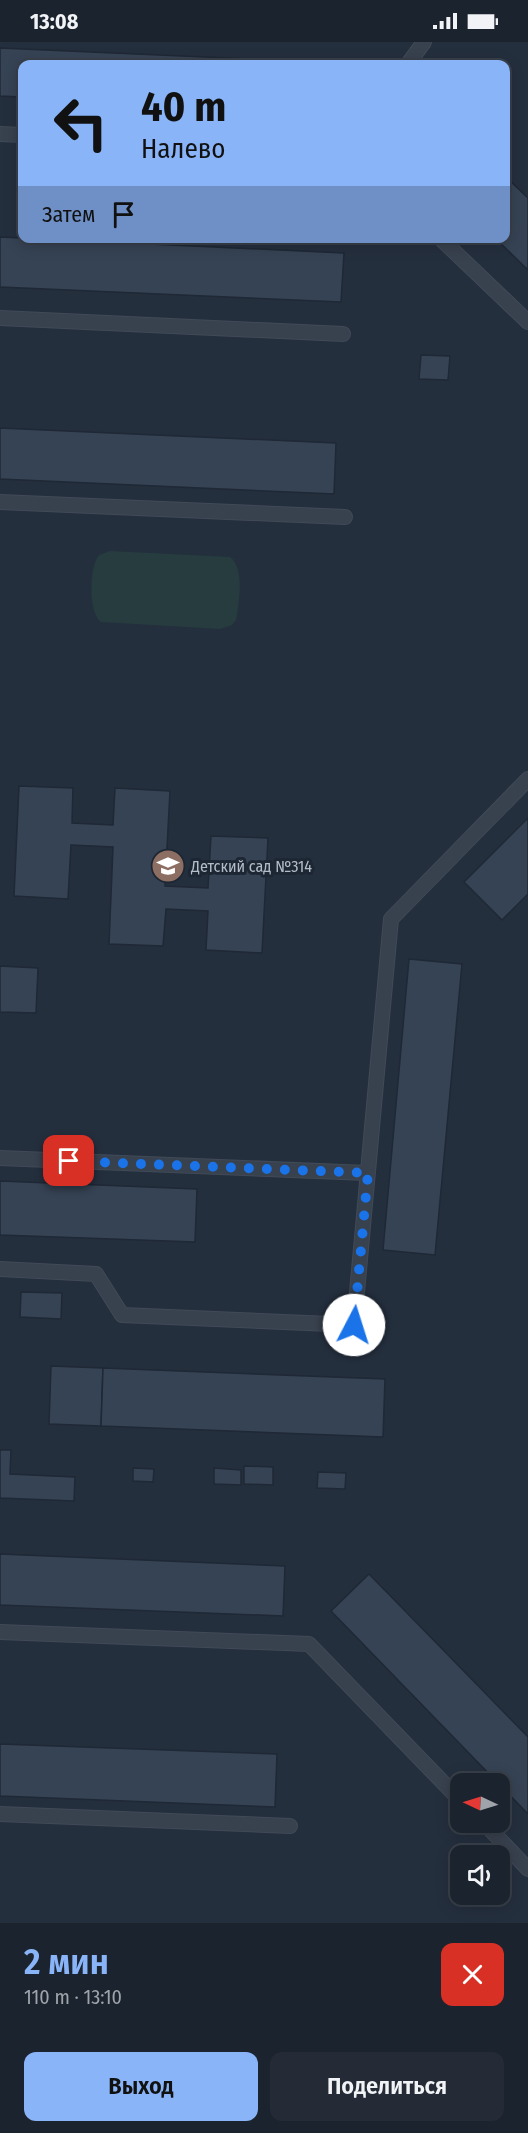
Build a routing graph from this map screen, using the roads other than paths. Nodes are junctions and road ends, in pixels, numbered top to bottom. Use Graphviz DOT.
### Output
graph roads {
  1 [pos="424,42"];
  2 [pos="411,60"];
  3 [pos="0,134"];
  4 [pos="18,135"];
  5 [pos="446,243"];
  6 [pos="0,318"];
  7 [pos="528,322"];
  8 [pos="343,334"];
  9 [pos="0,502"];
  10 [pos="345,517"];
  11 [pos="528,779"];
  12 [pos="0,1158"];
  13 [pos="368,1173"];
  14 [pos="0,1269"];
  15 [pos="0,1632"];
  16 [pos="450,1790"];
  17 [pos="0,1814"];
  18 [pos="290,1826"];
  19 [pos="494,1833"];
  20 [pos="528,1869"];
  1 -- 2 [label="lane"];
  3 -- 4 [label="lane"];
  5 -- 7 [label="lane"];
  6 -- 8 [label="lane"];
  9 -- 10 [label="lane"];
  11 -- 13 [label="lane"];
  12 -- 13 [label="lane"];
  13 -- 14 [label="lane"];
  15 -- 16 [label="lane"];
  17 -- 18 [label="lane"];
  19 -- 20 [label="lane"];
}
